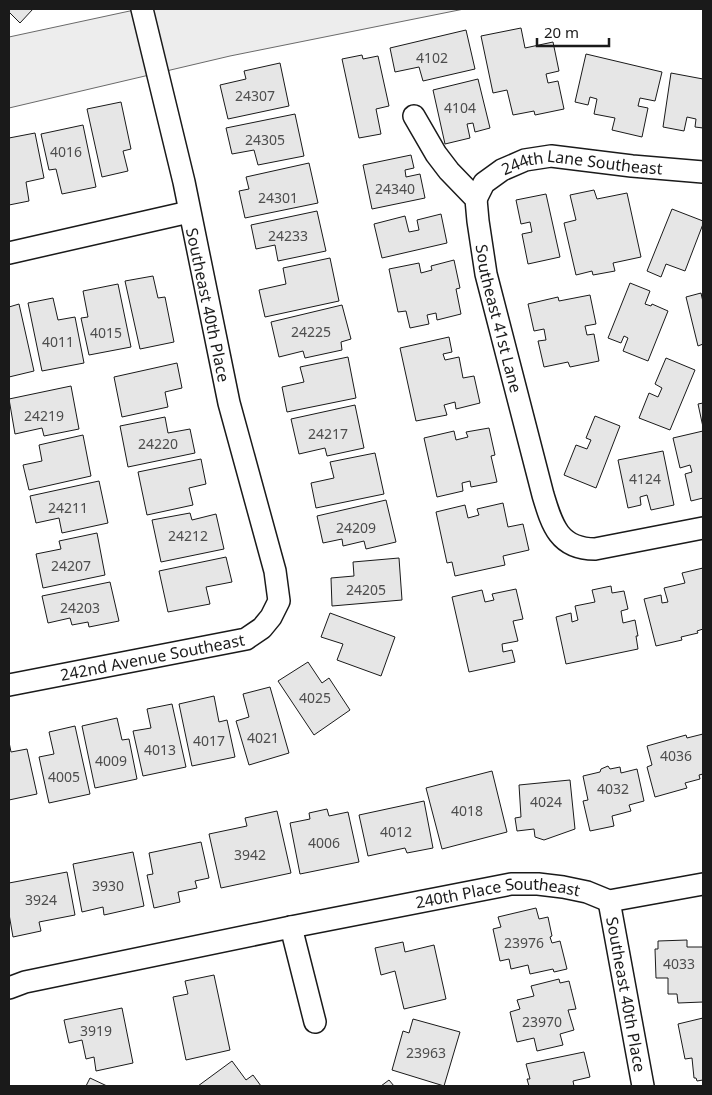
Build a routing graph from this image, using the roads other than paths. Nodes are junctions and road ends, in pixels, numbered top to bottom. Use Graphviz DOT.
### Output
graph roads {
  1 [pos="142,9"];
  2 [pos="414,116"];
  3 [pos="703,172"];
  4 [pos="476,199"];
  5 [pos="189,212"];
  6 [pos="9,253"];
  7 [pos="703,528"];
  8 [pos="279,601"];
  9 [pos="10,680"];
  10 [pos="703,884"];
  11 [pos="609,902"];
  12 [pos="291,927"];
  13 [pos="9,988"];
  14 [pos="315,1022"];
  15 [pos="644,1086"];
  1 -- 5 [label="street, Southeast 40th Place"];
  2 -- 4 [label="street"];
  3 -- 4 [label="street, 244th Lane Southeast"];
  4 -- 7 [label="street, Southeast 41st Lane"];
  5 -- 6 [label="street"];
  5 -- 8 [label="street, Southeast 40th Place"];
  8 -- 9 [label="street, 242nd Avenue Southeast"];
  10 -- 11 [label="street"];
  11 -- 12 [label="street, 240th Place Southeast"];
  11 -- 15 [label="street, Southeast 40th Place"];
  12 -- 13 [label="street, 240th Place Southeast"];
  12 -- 14 [label="street"];
}
